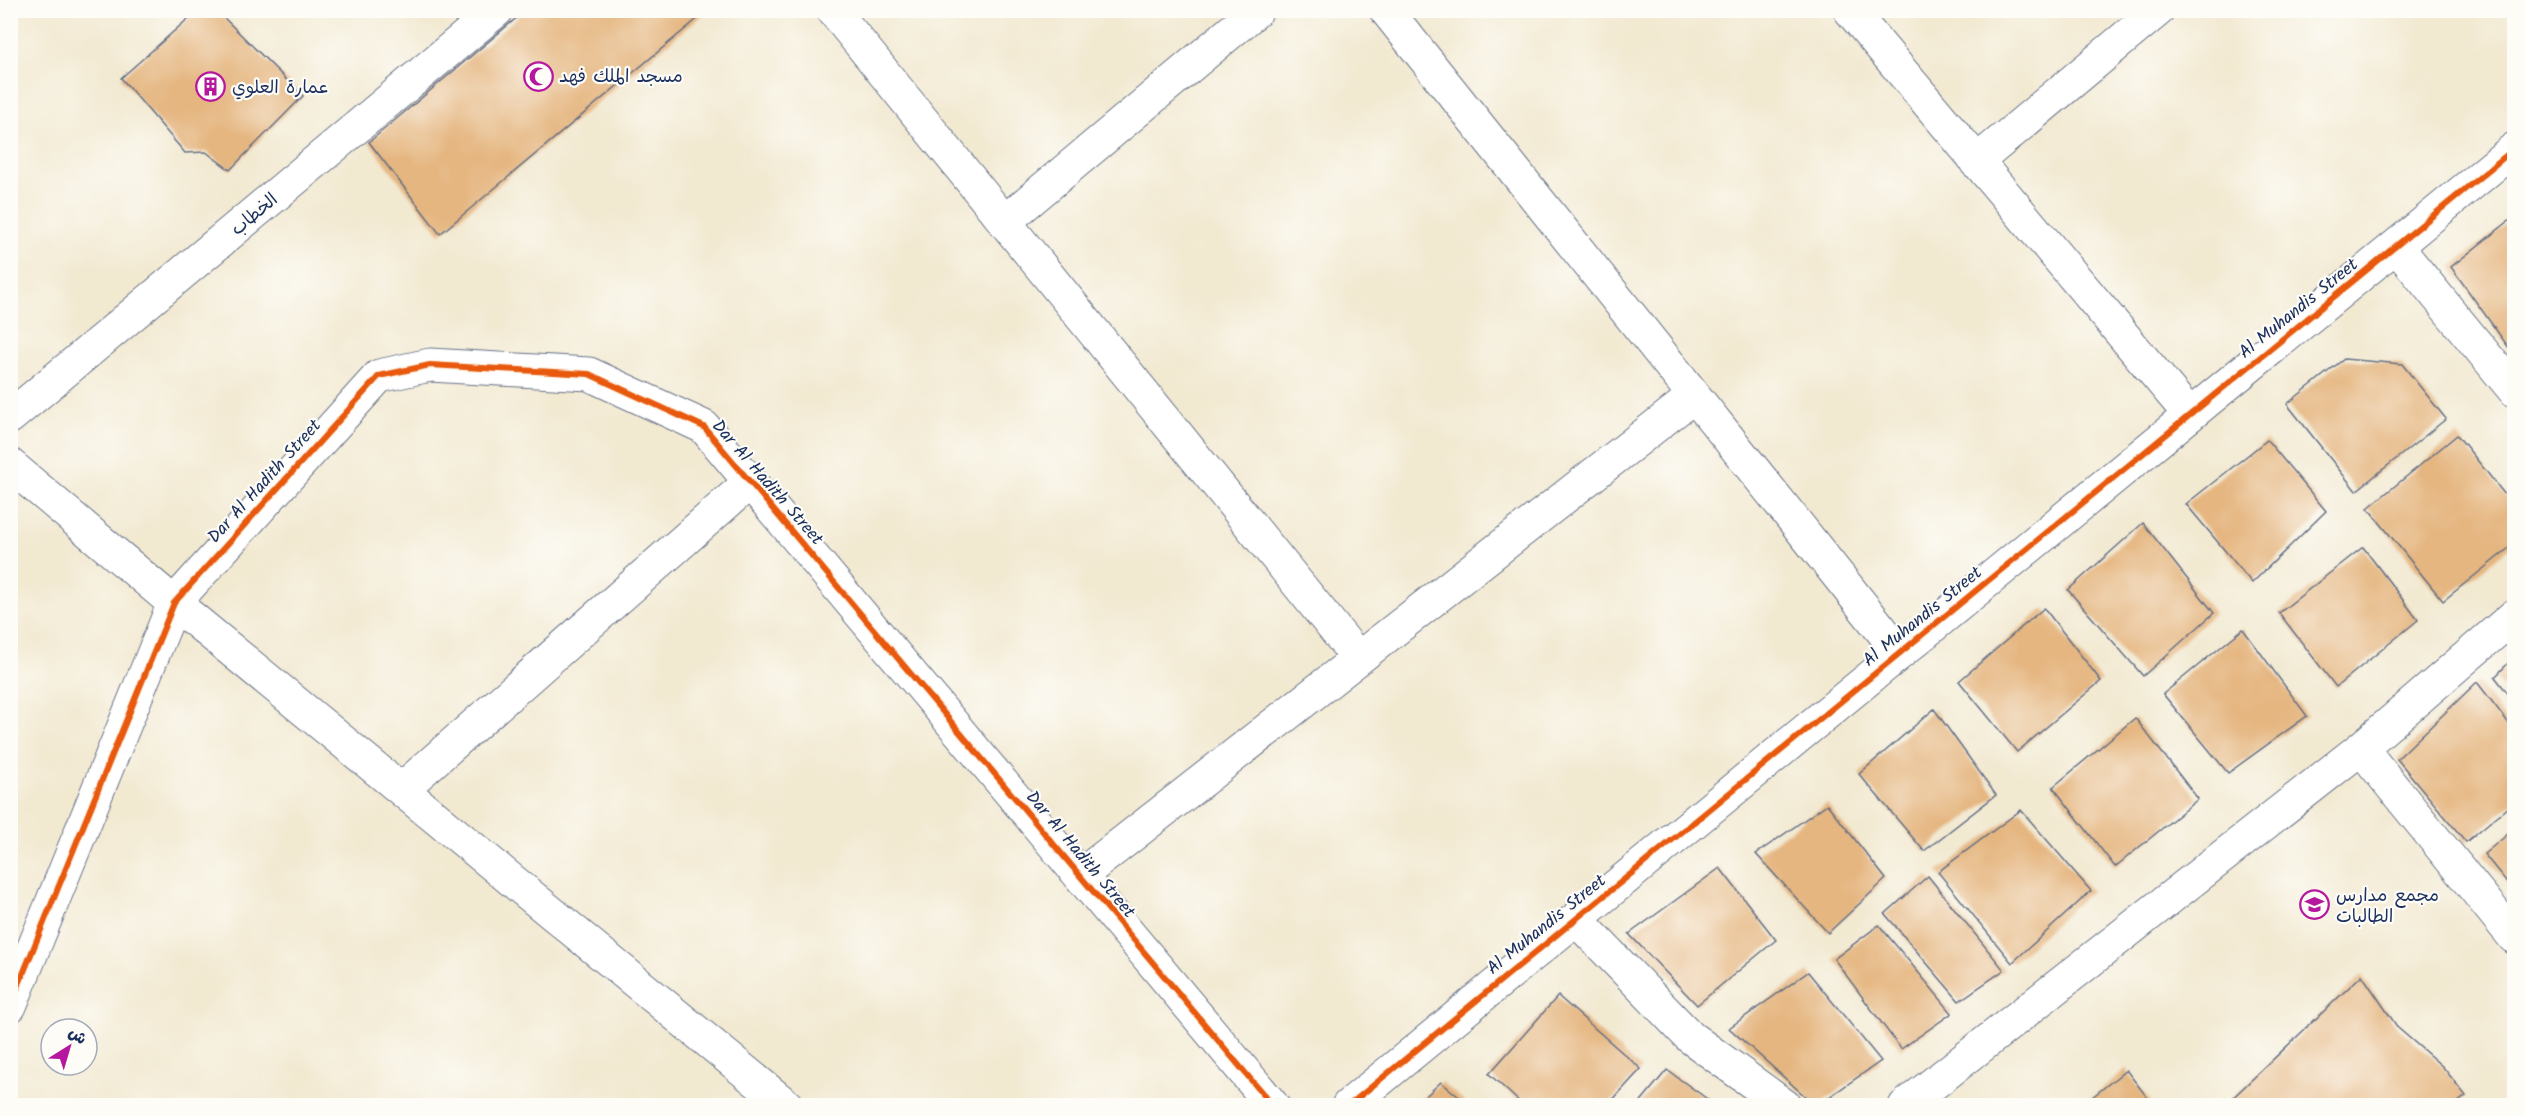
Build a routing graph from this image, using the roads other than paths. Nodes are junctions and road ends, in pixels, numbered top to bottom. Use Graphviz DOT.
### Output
graph roads {
  1 [pos="497,10"];
  2 [pos="833,10"];
  3 [pos="1257,10"];
  4 [pos="1386,10"];
  5 [pos="1850,10"];
  6 [pos="2158,10"];
  7 [pos="2514,149"];
  8 [pos="1976,162"];
  9 [pos="1004,222"];
  10 [pos="2396,246"];
  11 [pos="2514,390"];
  12 [pos="1694,396"];
  13 [pos="2190,415"];
  14 [pos="10,417"];
  15 [pos="10,465"];
  16 [pos="750,482"];
  17 [pos="174,603"];
  18 [pos="2514,616"];
  19 [pos="1900,653"];
  20 [pos="1358,658"];
  21 [pos="2361,748"];
  22 [pos="402,789"];
  23 [pos="1080,876"];
  24 [pos="1576,919"];
  25 [pos="2514,937"];
  26 [pos="10,1006"];
  27 [pos="787,1106"];
  28 [pos="1273,1106"];
  29 [pos="1348,1106"];
  30 [pos="1785,1106"];
  31 [pos="1905,1106"];
  1 -- 14 [label="street, الخطاب"];
  2 -- 9 [label="street"];
  3 -- 9 [label="street"];
  4 -- 12 [label="street"];
  5 -- 8 [label="street"];
  6 -- 8 [label="street"];
  7 -- 10 [label="street, Al Muhandis Street"];
  8 -- 13 [label="street"];
  9 -- 20 [label="street"];
  10 -- 11 [label="street"];
  10 -- 13 [label="street, Al Muhandis Street"];
  12 -- 19 [label="street"];
  12 -- 20 [label="street"];
  13 -- 19 [label="street, Al Muhandis Street"];
  15 -- 17 [label="street"];
  16 -- 17 [label="street, Dar Al Hadith Street"];
  16 -- 22 [label="street"];
  16 -- 23 [label="street, Dar Al Hadith Street"];
  17 -- 22 [label="street"];
  17 -- 26 [label="street, Dar Al Hadith Street"];
  18 -- 21 [label="street"];
  19 -- 24 [label="street, Al Muhandis Street"];
  20 -- 23 [label="street"];
  21 -- 25 [label="street"];
  21 -- 31 [label="street"];
  22 -- 27 [label="street"];
  23 -- 28 [label="street, Dar Al Hadith Street"];
  24 -- 29 [label="street, Al Muhandis Street"];
  24 -- 30 [label="street"];
}
